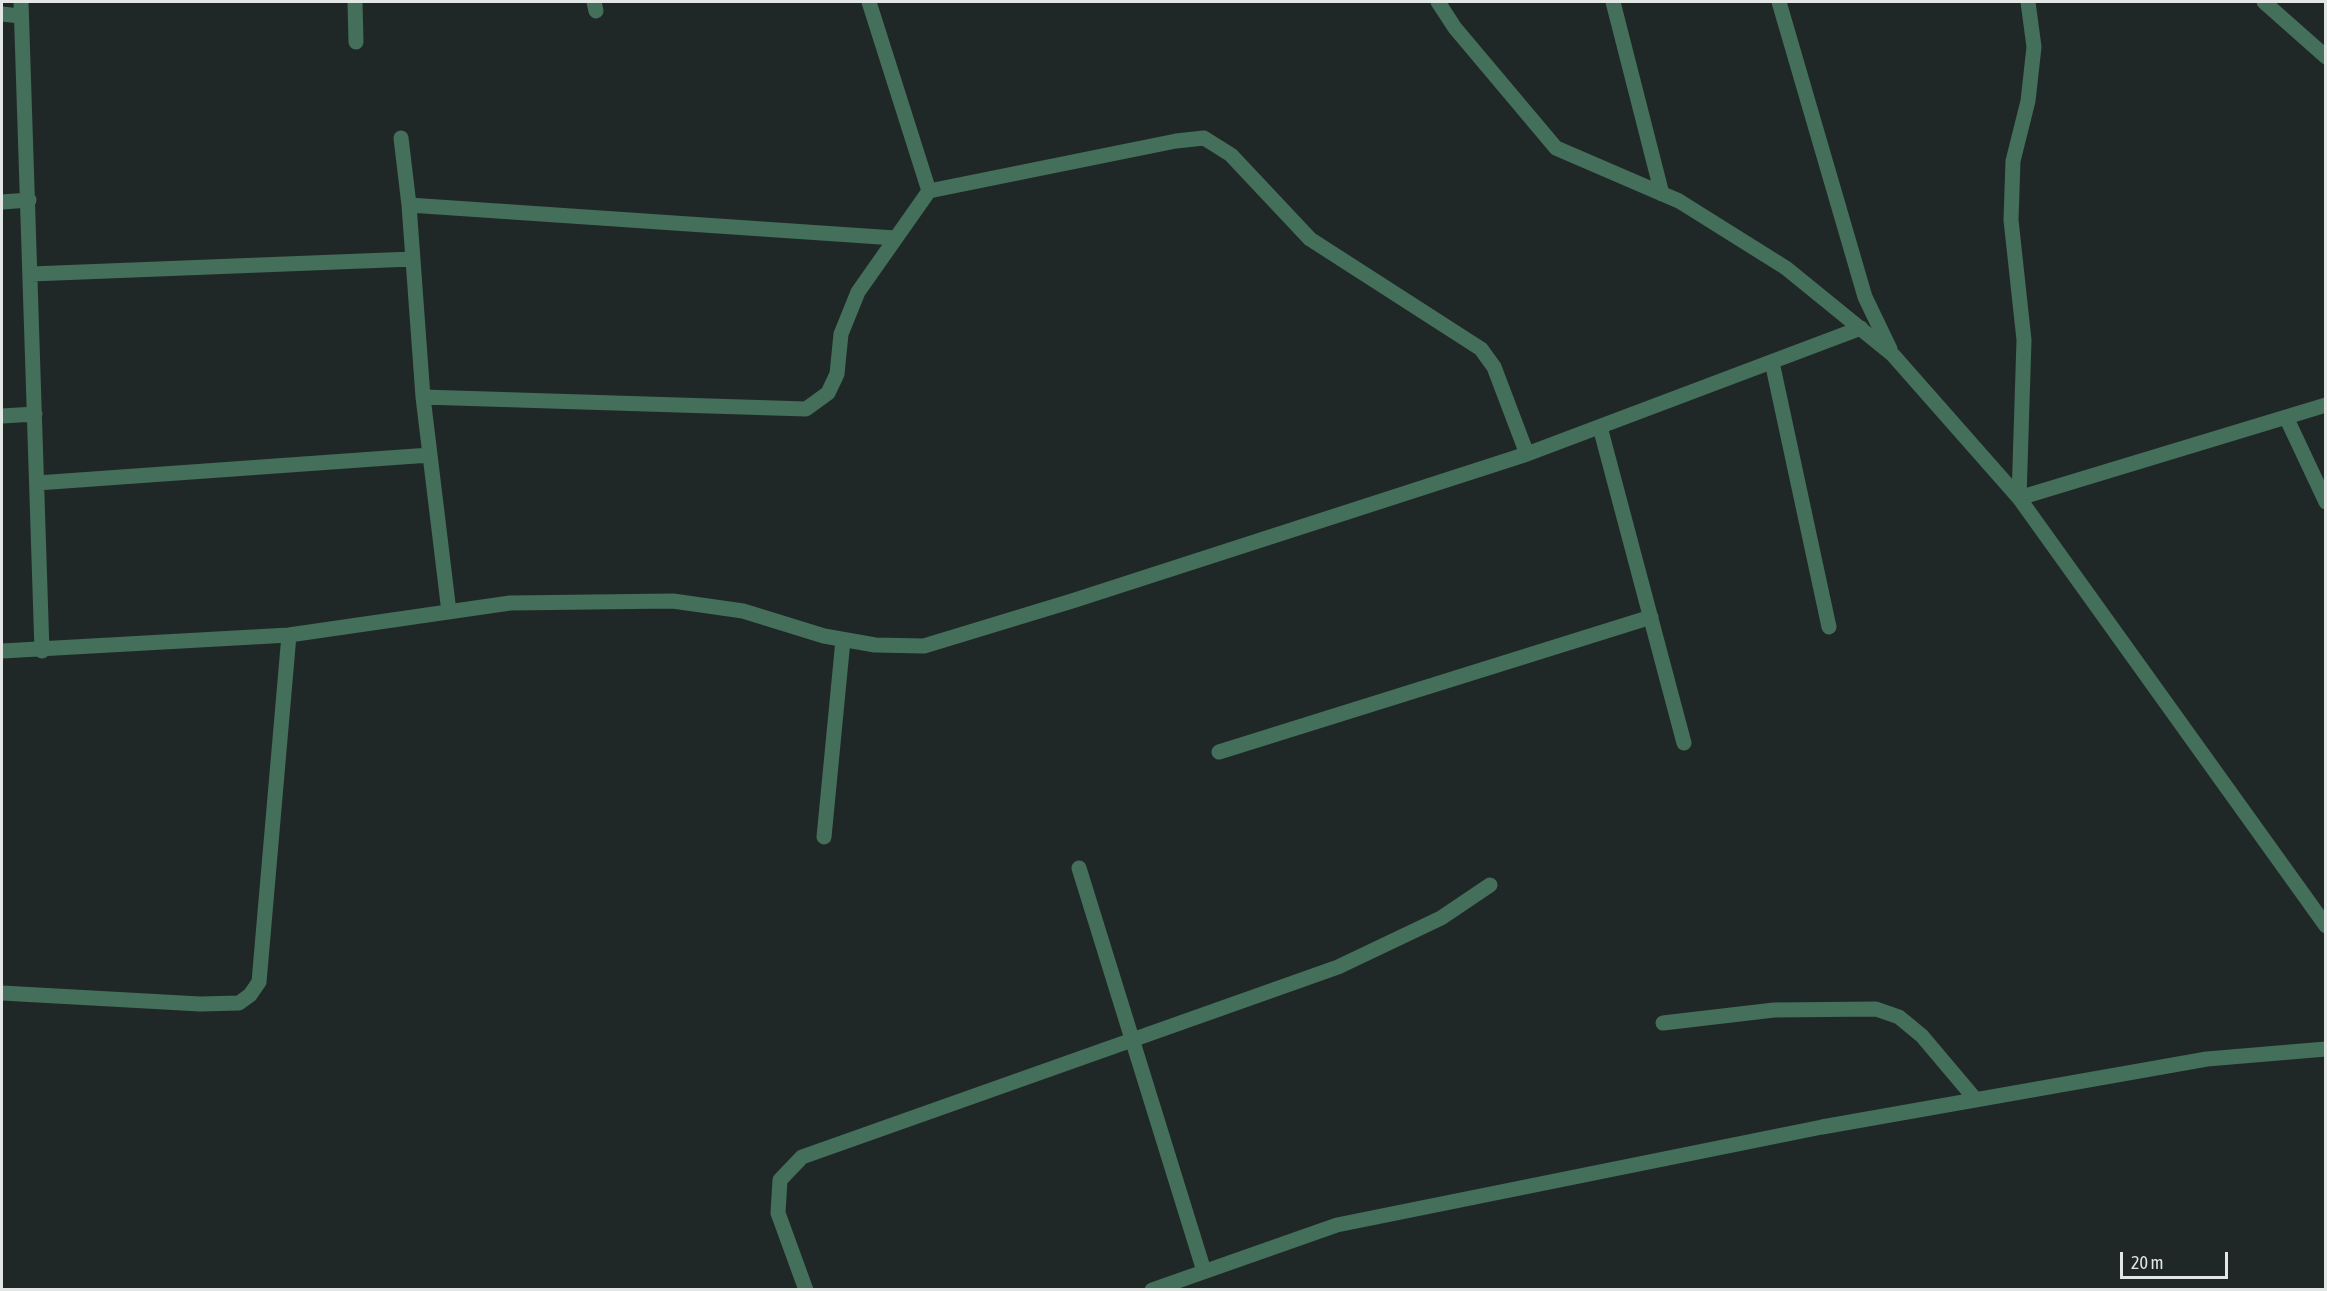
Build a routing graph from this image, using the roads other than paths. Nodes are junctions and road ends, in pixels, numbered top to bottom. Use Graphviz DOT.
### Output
graph roads {
  1 [pos="355,2"];
  2 [pos="869,2"];
  3 [pos="1438,2"];
  4 [pos="1613,2"];
  5 [pos="1779,2"];
  6 [pos="2028,2"];
  7 [pos="2264,2"];
  8 [pos="20,9"];
  9 [pos="2,14"];
  10 [pos="356,42"];
  11 [pos="2325,57"];
  12 [pos="401,138"];
  13 [pos="929,191"];
  14 [pos="1662,194"];
  15 [pos="29,200"];
  16 [pos="2,202"];
  17 [pos="409,205"];
  18 [pos="895,238"];
  19 [pos="413,259"];
  20 [pos="31,274"];
  21 [pos="1861,328"];
  22 [pos="1893,355"];
  23 [pos="1772,362"];
  24 [pos="423,397"];
  25 [pos="2325,405"];
  26 [pos="35,414"];
  27 [pos="2,416"];
  28 [pos="2286,417"];
  29 [pos="1600,427"];
  30 [pos="1527,454"];
  31 [pos="430,455"];
  32 [pos="37,483"];
  33 [pos="2019,498"];
  34 [pos="2325,502"];
  35 [pos="449,612"];
  36 [pos="1651,617"];
  37 [pos="1829,627"];
  38 [pos="290,635"];
  39 [pos="843,640"];
  40 [pos="2,651"];
  41 [pos="42,651"];
  42 [pos="1684,743"];
  43 [pos="1219,752"];
  44 [pos="824,837"];
  45 [pos="1079,868"];
  46 [pos="1490,885"];
  47 [pos="2325,926"];
  48 [pos="2,993"];
  49 [pos="1663,1023"];
  50 [pos="1132,1039"];
  51 [pos="2325,1049"];
  52 [pos="1976,1100"];
  53 [pos="1204,1271"];
  54 [pos="806,1290"];
  55 [pos="1152,1290"];
  1 -- 10 [label="street"];
  2 -- 13 [label="street"];
  3 -- 14 [label="street"];
  4 -- 14 [label="street"];
  5 -- 22 [label="street"];
  6 -- 33 [label="street"];
  7 -- 11 [label="street"];
  8 -- 9 [label="street"];
  8 -- 15 [label="street"];
  12 -- 17 [label="street"];
  13 -- 18 [label="street"];
  13 -- 30 [label="street"];
  14 -- 21 [label="street"];
  15 -- 16 [label="street"];
  15 -- 20 [label="street"];
  17 -- 18 [label="street"];
  17 -- 19 [label="street"];
  18 -- 24 [label="street"];
  19 -- 20 [label="street"];
  19 -- 24 [label="street"];
  20 -- 26 [label="street"];
  21 -- 22 [label="street"];
  21 -- 23 [label="street"];
  22 -- 33 [label="street"];
  23 -- 29 [label="street"];
  23 -- 37 [label="street"];
  24 -- 31 [label="street"];
  25 -- 28 [label="street"];
  26 -- 27 [label="street"];
  26 -- 32 [label="street"];
  28 -- 33 [label="street"];
  28 -- 34 [label="street"];
  29 -- 30 [label="street"];
  29 -- 36 [label="street"];
  30 -- 39 [label="street"];
  31 -- 32 [label="street"];
  31 -- 35 [label="street"];
  32 -- 41 [label="street"];
  33 -- 47 [label="street"];
  35 -- 38 [label="street"];
  35 -- 39 [label="street"];
  36 -- 42 [label="street"];
  36 -- 43 [label="street"];
  38 -- 41 [label="street"];
  38 -- 48 [label="street"];
  39 -- 44 [label="street"];
  40 -- 41 [label="street"];
  45 -- 50 [label="street"];
  46 -- 50 [label="street"];
  49 -- 52 [label="street"];
  50 -- 53 [label="street"];
  50 -- 54 [label="street"];
  51 -- 52 [label="street"];
  52 -- 53 [label="street"];
  53 -- 55 [label="street"];
}
